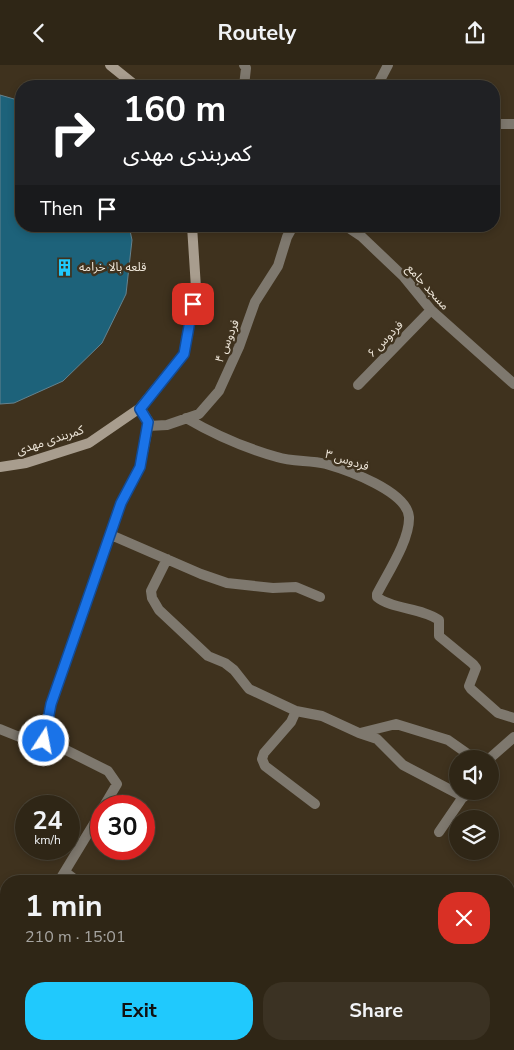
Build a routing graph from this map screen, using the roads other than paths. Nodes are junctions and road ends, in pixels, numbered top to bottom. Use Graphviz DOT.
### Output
graph roads {
  1 [pos="110,65"];
  2 [pos="244,65"];
  3 [pos="388,65"];
  4 [pos="129,80"];
  5 [pos="245,80"];
  6 [pos="381,80"];
  7 [pos="500,124"];
  8 [pos="514,124"];
  9 [pos="192,232"];
  10 [pos="290,232"];
  11 [pos="355,232"];
  12 [pos="431,310"];
  13 [pos="514,384"];
  14 [pos="358,385"];
  15 [pos="140,409"];
  16 [pos="186,418"];
  17 [pos="148,426"];
  18 [pos="0,467"];
  19 [pos="111,535"];
  20 [pos="167,559"];
  21 [pos="320,597"];
  22 [pos="296,711"];
  23 [pos="514,718"];
  24 [pos="0,729"];
  25 [pos="359,733"];
  26 [pos="514,737"];
  27 [pos="44,741"];
  28 [pos="463,750"];
  29 [pos="499,750"];
  30 [pos="449,786"];
  31 [pos="111,795"];
  32 [pos="462,800"];
  33 [pos="315,804"];
  34 [pos="90,830"];
  35 [pos="439,832"];
  36 [pos="65,872"];
  37 [pos="63,875"];
  38 [pos="69,875"];
  1 -- 4 [label="street"];
  2 -- 5 [label="street"];
  3 -- 6 [label="street"];
  7 -- 8 [label="street"];
  9 -- 15 [label="street, کمربندی مهدی"];
  10 -- 16 [label="street, فردوس ۴"];
  11 -- 12 [label="street, مسجد جامع"];
  12 -- 13 [label="street, مسجد جامع"];
  12 -- 14 [label="street, فردوس ۶"];
  15 -- 17 [label="street"];
  15 -- 18 [label="street, کمربندی مهدی"];
  16 -- 17 [label="street, فردوس ۴"];
  16 -- 23 [label="street, فردوس ۳"];
  17 -- 19 [label="street"];
  19 -- 20 [label="street"];
  19 -- 27 [label="street"];
  20 -- 21 [label="street"];
  20 -- 22 [label="street"];
  22 -- 25 [label="street"];
  22 -- 33 [label="street"];
  24 -- 27 [label="street"];
  25 -- 28 [label="street"];
  25 -- 30 [label="street"];
  26 -- 29 [label="street"];
  27 -- 31 [label="street"];
  32 -- 35 [label="street"];
  34 -- 36 [label="street"];
  36 -- 37 [label="street"];
  36 -- 38 [label="street"];
}
